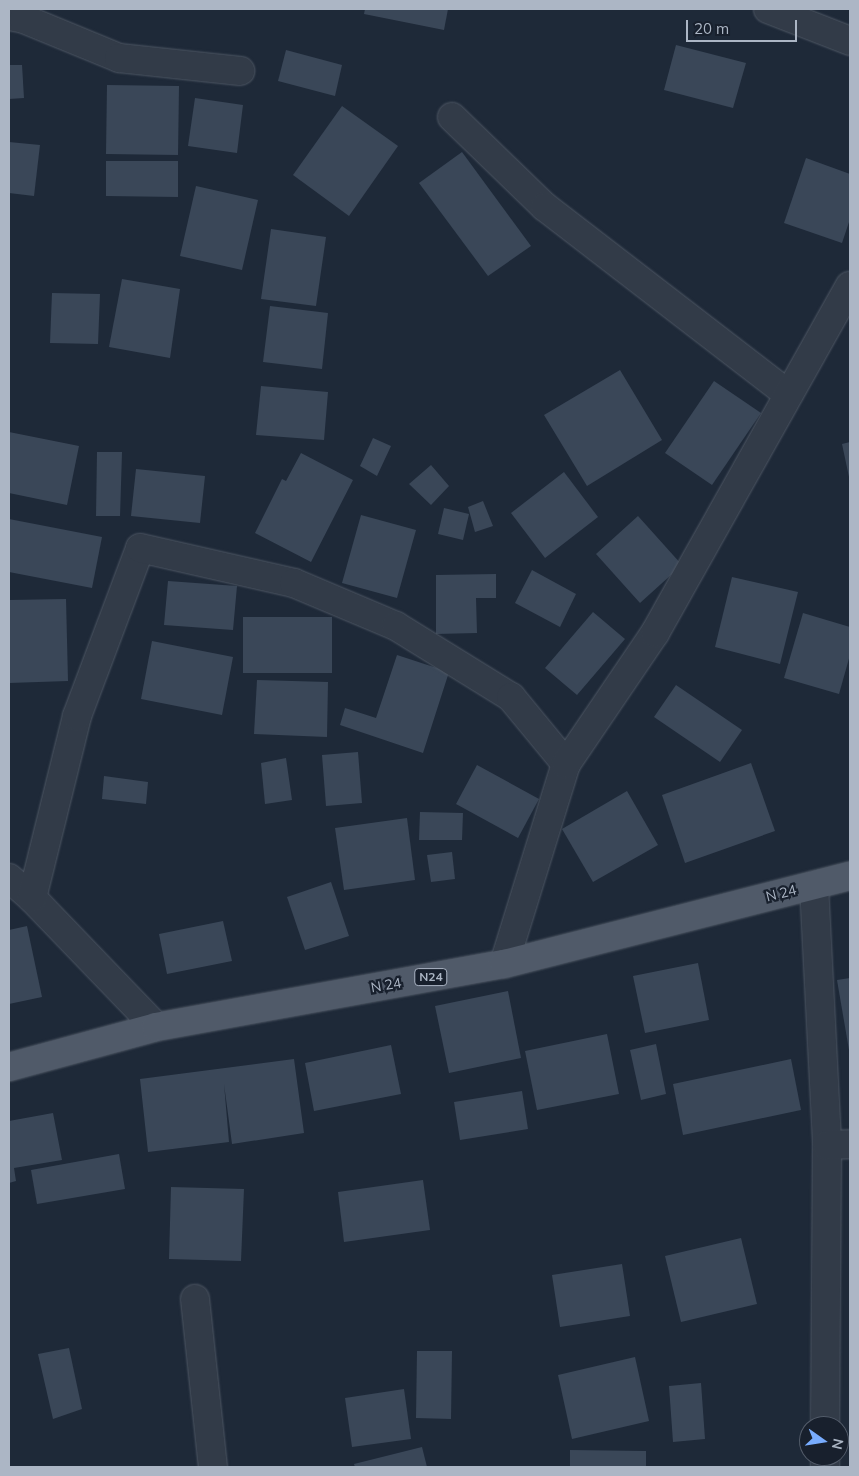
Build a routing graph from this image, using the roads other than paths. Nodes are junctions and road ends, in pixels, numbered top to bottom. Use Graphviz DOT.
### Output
graph roads {
  1 [pos="768,9"];
  2 [pos="9,16"];
  3 [pos="850,41"];
  4 [pos="240,70"];
  5 [pos="452,118"];
  6 [pos="850,286"];
  7 [pos="788,394"];
  8 [pos="566,764"];
  9 [pos="850,876"];
  10 [pos="9,878"];
  11 [pos="814,885"];
  12 [pos="32,898"];
  13 [pos="504,964"];
  14 [pos="156,1028"];
  15 [pos="9,1067"];
  16 [pos="839,1144"];
  17 [pos="195,1299"];
  18 [pos="825,1416"];
  19 [pos="213,1467"];
  1 -- 3 [label="street"];
  2 -- 4 [label="street"];
  5 -- 7 [label="street"];
  6 -- 7 [label="street"];
  7 -- 8 [label="street"];
  8 -- 12 [label="street"];
  8 -- 13 [label="street"];
  9 -- 11 [label="main road, N 24 / N24"];
  10 -- 12 [label="street"];
  11 -- 13 [label="main road, N 24 / N24"];
  11 -- 16 [label="street"];
  12 -- 14 [label="street"];
  13 -- 14 [label="main road, N 24 / N24"];
  14 -- 15 [label="main road, N 24 / N24"];
  16 -- 18 [label="street"];
  17 -- 19 [label="street"];
}
